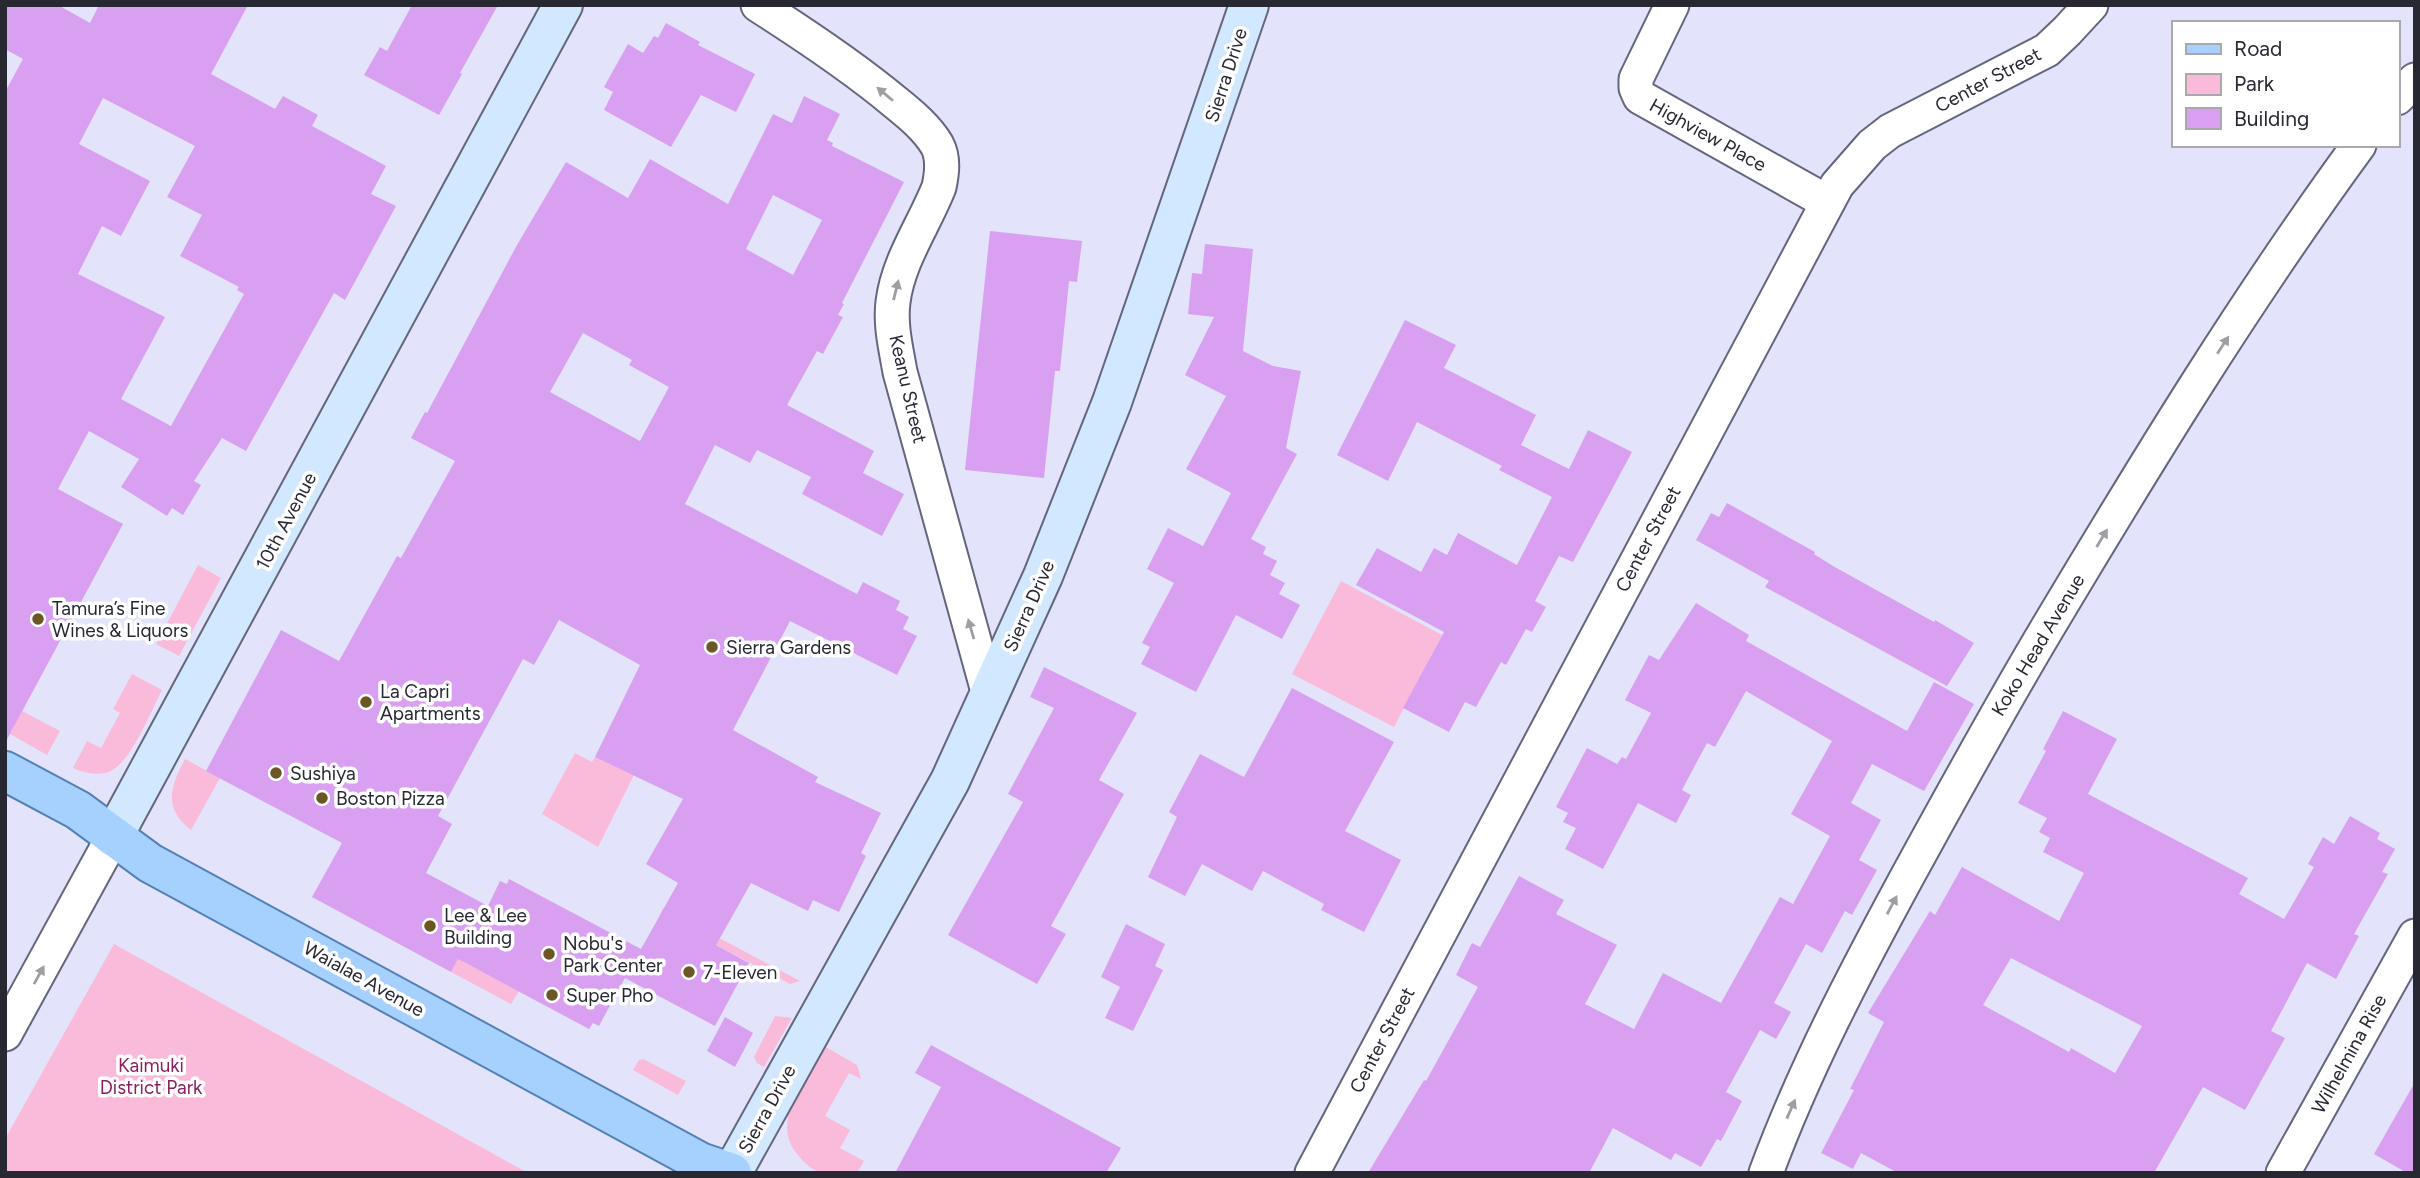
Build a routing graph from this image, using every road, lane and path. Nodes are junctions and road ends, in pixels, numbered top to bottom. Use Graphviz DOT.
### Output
graph roads {
  1 [pos="563,5"];
  2 [pos="758,5"];
  3 [pos="1249,5"];
  4 [pos="1672,5"];
  5 [pos="2091,5"];
  6 [pos="2415,80"];
  7 [pos="2399,96"];
  8 [pos="2357,147"];
  9 [pos="1827,202"];
  10 [pos="989,695"];
  11 [pos="5,771"];
  12 [pos="113,837"];
  13 [pos="2415,936"];
  14 [pos="5,1034"];
  15 [pos="732,1173"];
  16 [pos="1312,1173"];
  17 [pos="1766,1173"];
  18 [pos="2283,1173"];
  1 -- 12 [label="street, 10th Avenue"];
  10 -- 2 [label="street, Keanu Street, one-way"];
  3 -- 10 [label="street, Sierra Drive"];
  4 -- 9 [label="street, Highview Place"];
  5 -- 9 [label="street, Center Street"];
  6 -- 7 [label="street"];
  17 -- 8 [label="street, Koko Head Avenue, one-way"];
  9 -- 16 [label="street, Center Street"];
  10 -- 15 [label="street, Sierra Drive"];
  11 -- 12 [label="main road, Waialae Avenue"];
  14 -- 12 [label="street, 10th Avenue, one-way"];
  12 -- 15 [label="main road, Waialae Avenue"];
  13 -- 18 [label="street, Wilhelmina Rise"];
}
